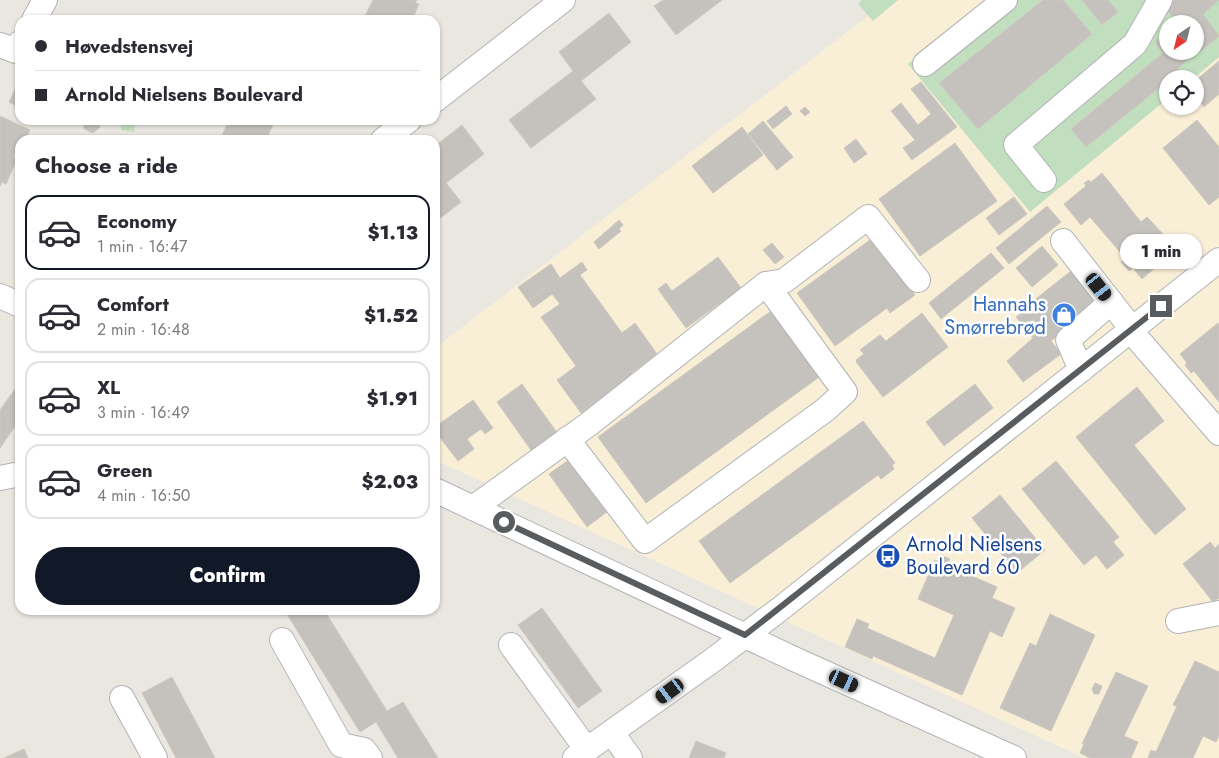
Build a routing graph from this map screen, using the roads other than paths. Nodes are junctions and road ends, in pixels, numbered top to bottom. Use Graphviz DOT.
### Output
graph roads {
  1 [pos="46,0"];
  2 [pos="563,0"];
  3 [pos="1004,0"];
  4 [pos="1160,0"];
  5 [pos="37,15"];
  6 [pos="0,45"];
  7 [pos="15,51"];
  8 [pos="925,64"];
  9 [pos="440,96"];
  10 [pos="402,125"];
  11 [pos="390,135"];
  12 [pos="1044,180"];
  13 [pos="1063,241"];
  14 [pos="1219,260"];
  15 [pos="918,280"];
  16 [pos="766,284"];
  17 [pos="0,296"];
  18 [pos="1111,302"];
  19 [pos="15,303"];
  20 [pos="1131,330"];
  21 [pos="1081,370"];
  22 [pos="1219,433"];
  23 [pos="568,439"];
  24 [pos="15,475"];
  25 [pos="0,478"];
  26 [pos="440,492"];
  27 [pos="473,508"];
  28 [pos="1219,613"];
  29 [pos="1178,621"];
  30 [pos="745,635"];
  31 [pos="282,640"];
  32 [pos="511,645"];
  33 [pos="122,698"];
  34 [pos="612,733"];
  35 [pos="581,754"];
  36 [pos="155,758"];
  37 [pos="370,758"];
  38 [pos="630,758"];
  39 [pos="1014,758"];
  1 -- 5 [label="street"];
  2 -- 9 [label="street"];
  3 -- 8 [label="street"];
  4 -- 12 [label="street"];
  6 -- 7 [label="street"];
  10 -- 11 [label="street"];
  13 -- 18 [label="street"];
  14 -- 20 [label="street"];
  15 -- 16 [label="street"];
  16 -- 23 [label="street"];
  16 -- 23 [label="street"];
  17 -- 19 [label="street"];
  18 -- 20 [label="street"];
  18 -- 21 [label="street"];
  20 -- 21 [label="street"];
  20 -- 22 [label="street"];
  21 -- 30 [label="street"];
  23 -- 27 [label="street"];
  24 -- 25 [label="street"];
  26 -- 27 [label="street"];
  27 -- 30 [label="street"];
  28 -- 29 [label="street"];
  30 -- 34 [label="street"];
  30 -- 39 [label="street"];
  31 -- 37 [label="street"];
  32 -- 35 [label="street"];
  33 -- 36 [label="street"];
  34 -- 35 [label="street"];
  34 -- 38 [label="street"];
}
